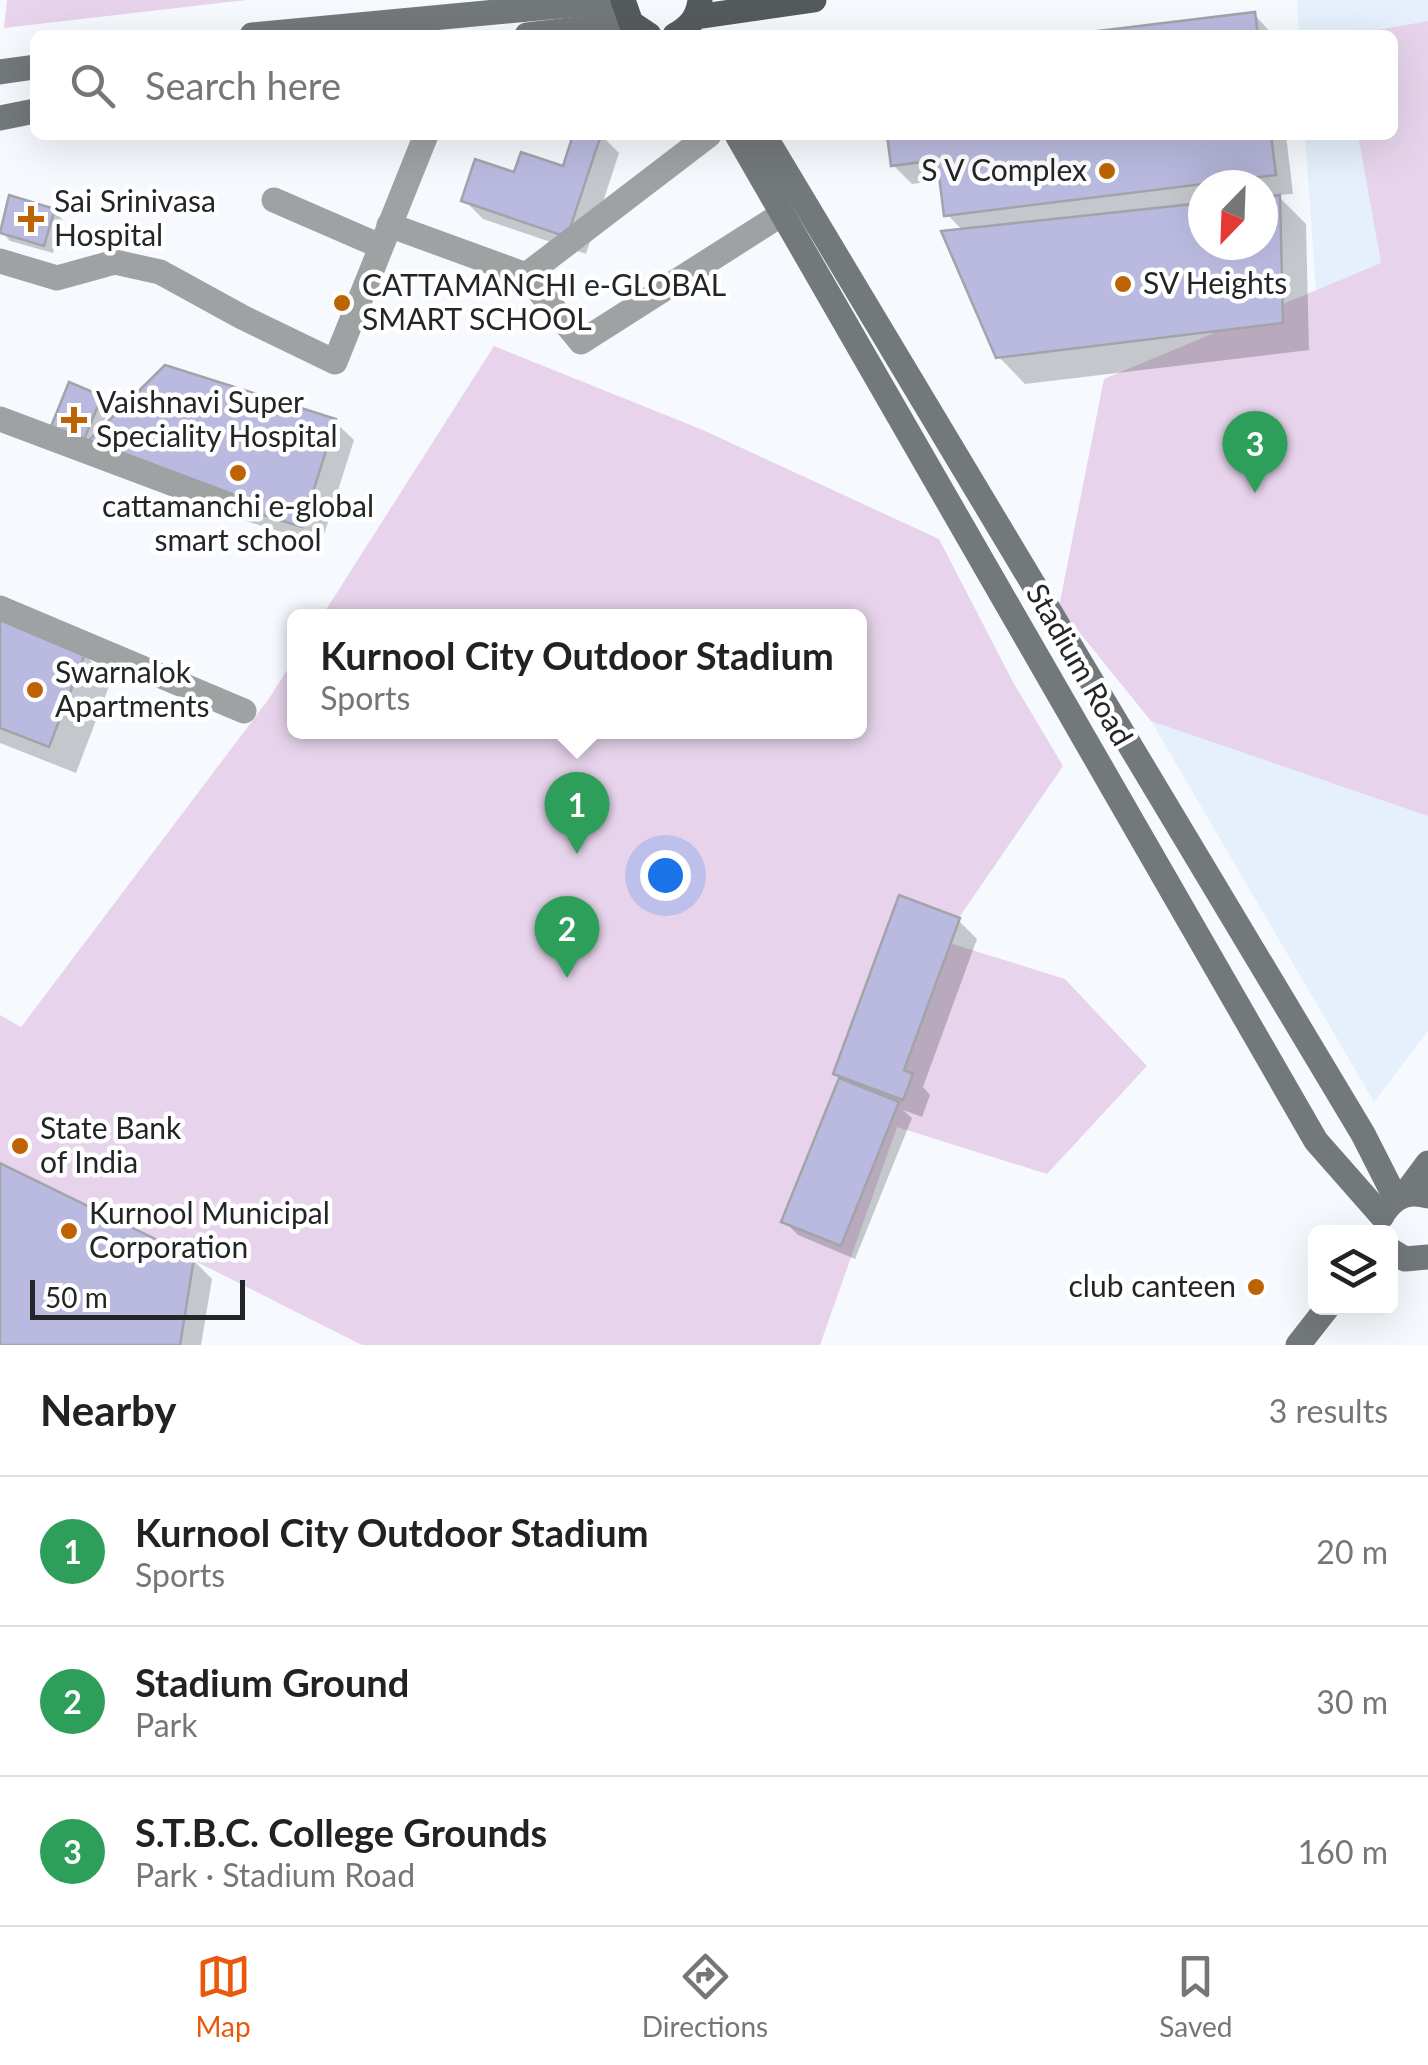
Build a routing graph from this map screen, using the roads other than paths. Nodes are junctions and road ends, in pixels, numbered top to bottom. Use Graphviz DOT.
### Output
graph roads {
  1 [pos="814,0"];
  2 [pos="634,19"];
  3 [pos="691,23"];
  4 [pos="371,30"];
  5 [pos="560,30"];
  6 [pos="30,68"];
  7 [pos="0,72"];
  8 [pos="30,112"];
  9 [pos="0,118"];
  10 [pos="424,140"];
  11 [pos="702,140"];
  12 [pos="739,140"];
  13 [pos="767,140"];
  14 [pos="274,200"];
  15 [pos="782,214"];
  16 [pos="385,236"];
  17 [pos="0,261"];
  18 [pos="526,275"];
  19 [pos="0,419"];
  20 [pos="227,504"];
  21 [pos="0,608"];
  22 [pos="244,711"];
  23 [pos="1428,1163"];
  24 [pos="1399,1208"];
  25 [pos="1398,1254"];
  26 [pos="1428,1259"];
  27 [pos="1322,1315"];
  28 [pos="1298,1345"];
  1 -- 3 [label="main road"];
  2 -- 4 [label="street"];
  2 -- 5 [label="street"];
  6 -- 7 [label="street"];
  8 -- 9 [label="street"];
  10 -- 16 [label="street"];
  11 -- 18 [label="street"];
  12 -- 15 [label="street, Stadium Road"];
  13 -- 24 [label="street, Stadium Road"];
  14 -- 16 [label="street"];
  15 -- 18 [label="street"];
  15 -- 24 [label="street, Stadium Road"];
  16 -- 17 [label="street"];
  16 -- 18 [label="street"];
  19 -- 20 [label="street"];
  21 -- 22 [label="street"];
  23 -- 24 [label="street"];
  25 -- 26 [label="street"];
  27 -- 28 [label="street"];
}
